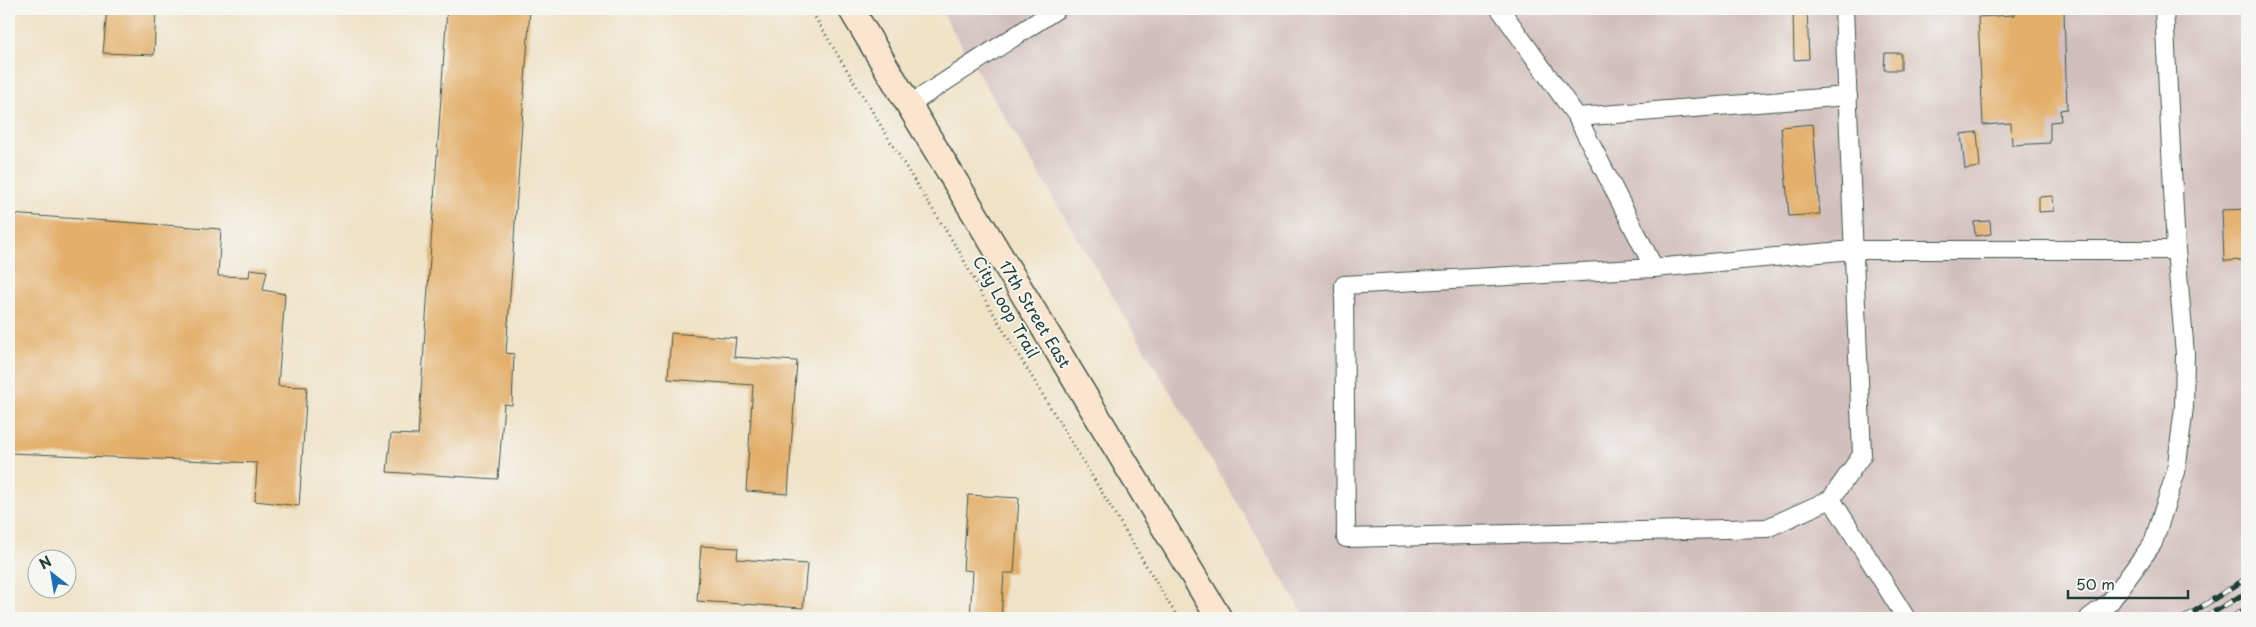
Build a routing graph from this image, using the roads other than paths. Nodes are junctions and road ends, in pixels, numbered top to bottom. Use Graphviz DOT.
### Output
graph roads {
  1 [pos="852,9"];
  2 [pos="1058,9"];
  3 [pos="1500,9"];
  4 [pos="1844,9"];
  5 [pos="2164,9"];
  6 [pos="1848,96"];
  7 [pos="909,105"];
  8 [pos="1577,116"];
  9 [pos="1853,250"];
  10 [pos="2176,250"];
  11 [pos="1654,268"];
  12 [pos="1831,499"];
  13 [pos="1219,618"];
  14 [pos="1906,618"];
  15 [pos="2089,618"];
  1 -- 7 [label="main road, 17th Street East"];
  2 -- 7 [label="street"];
  3 -- 8 [label="street"];
  4 -- 6 [label="street"];
  5 -- 10 [label="street"];
  6 -- 8 [label="street"];
  6 -- 9 [label="street"];
  7 -- 13 [label="main road, 17th Street East"];
  8 -- 11 [label="street"];
  9 -- 10 [label="street"];
  9 -- 11 [label="street"];
  9 -- 12 [label="street"];
  10 -- 15 [label="street"];
  11 -- 12 [label="street"];
  12 -- 14 [label="street"];
}
